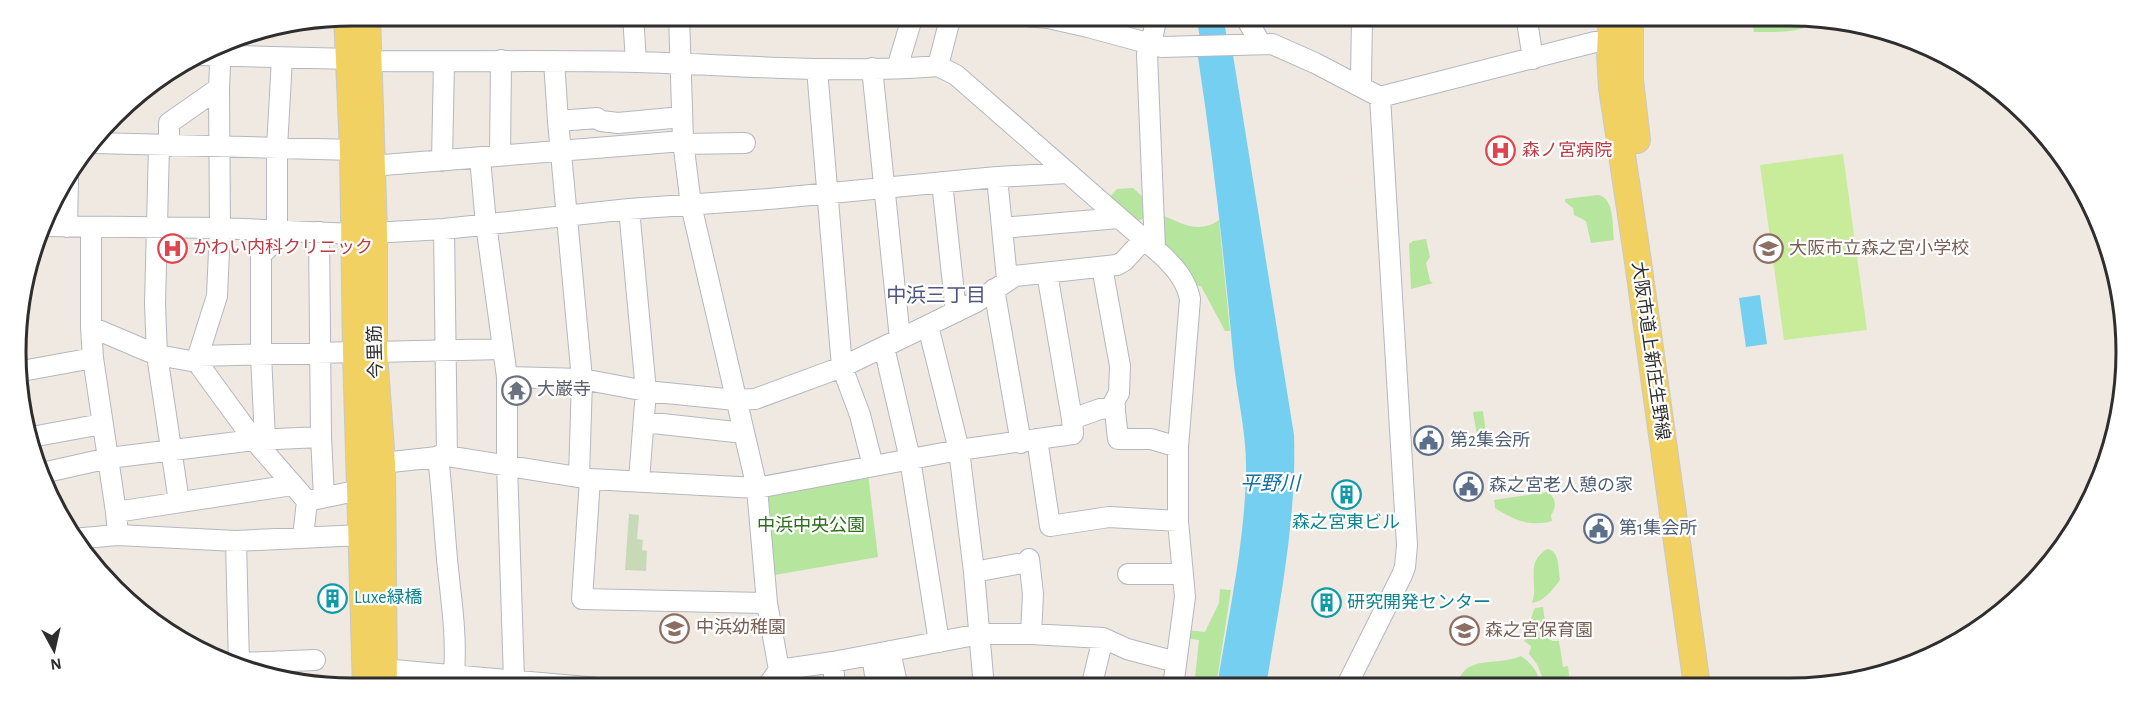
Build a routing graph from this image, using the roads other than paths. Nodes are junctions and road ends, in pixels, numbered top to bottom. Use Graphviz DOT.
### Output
graph roads {
  1 [pos="350,26"];
  2 [pos="365,26"];
  3 [pos="634,26"];
  4 [pos="679,26"];
  5 [pos="910,26"];
  6 [pos="948,26"];
  7 [pos="1084,26"];
  8 [pos="1155,26"];
  9 [pos="1250,26"];
  10 [pos="1362,26"];
  11 [pos="1528,26"];
  12 [pos="1615,26"];
  13 [pos="1626,26"];
  14 [pos="1620,42"];
  15 [pos="1261,44"];
  16 [pos="1151,45"];
  17 [pos="227,50"];
  18 [pos="221,53"];
  19 [pos="282,58"];
  20 [pos="1533,59"];
  21 [pos="359,60"];
  22 [pos="501,60"];
  23 [pos="554,61"];
  24 [pos="444,62"];
  25 [pos="636,62"];
  26 [pos="679,64"];
  27 [pos="938,66"];
  28 [pos="872,68"];
  29 [pos="897,68"];
  30 [pos="818,69"];
  31 [pos="1359,86"];
  32 [pos="219,88"];
  33 [pos="1380,97"];
  34 [pos="682,117"];
  35 [pos="558,121"];
  36 [pos="683,142"];
  37 [pos="102,143"];
  38 [pos="745,143"];
  39 [pos="164,146"];
  40 [pos="219,147"];
  41 [pos="277,148"];
  42 [pos="561,150"];
  43 [pos="500,155"];
  44 [pos="362,158"];
  45 [pos="480,158"];
  46 [pos="442,161"];
  47 [pos="1067,173"];
  48 [pos="997,177"];
  49 [pos="942,182"];
  50 [pos="883,188"];
  51 [pos="68,191"];
  52 [pos="826,193"];
  53 [pos="691,205"];
  54 [pos="629,209"];
  55 [pos="567,216"];
  56 [pos="1119,218"];
  57 [pos="486,225"];
  58 [pos="50,226"];
  59 [pos="91,226"];
  60 [pos="67,227"];
  61 [pos="156,228"];
  62 [pos="220,228"];
  63 [pos="1002,228"];
  64 [pos="444,229"];
  65 [pos="277,230"];
  66 [pos="319,232"];
  67 [pos="364,233"];
  68 [pos="1150,244"];
  69 [pos="1102,267"];
  70 [pos="1047,273"];
  71 [pos="1000,284"];
  72 [pos="956,312"];
  73 [pos="928,326"];
  74 [pos="91,327"];
  75 [pos="892,343"];
  76 [pos="503,349"];
  77 [pos="444,351"];
  78 [pos="320,352"];
  79 [pos="365,352"];
  80 [pos="157,355"];
  81 [pos="261,355"];
  82 [pos="93,358"];
  83 [pos="198,359"];
  84 [pos="843,367"];
  85 [pos="26,369"];
  86 [pos="507,377"];
  87 [pos="582,379"];
  88 [pos="646,391"];
  89 [pos="736,400"];
  90 [pos="1115,407"];
  91 [pos="1072,419"];
  92 [pos="644,422"];
  93 [pos="102,424"];
  94 [pos="744,433"];
  95 [pos="37,436"];
  96 [pos="321,437"];
  97 [pos="260,440"];
  98 [pos="1029,441"];
  99 [pos="1178,447"];
  100 [pos="171,450"];
  101 [pos="959,450"];
  102 [pos="443,456"];
  103 [pos="109,458"];
  104 [pos="910,459"];
  105 [pos="382,463"];
  106 [pos="507,464"];
  107 [pos="873,466"];
  108 [pos="48,472"];
  109 [pos="584,478"];
  110 [pos="639,480"];
  111 [pos="291,485"];
  112 [pos="757,488"];
  113 [pos="360,490"];
  114 [pos="315,499"];
  115 [pos="179,502"];
  116 [pos="116,512"];
  117 [pos="1178,521"];
  118 [pos="118,536"];
  119 [pos="361,536"];
  120 [pos="303,537"];
  121 [pos="84,538"];
  122 [pos="236,541"];
  123 [pos="974,572"];
  124 [pos="1183,573"];
  125 [pos="1128,574"];
  126 [pos="767,603"];
  127 [pos="980,634"];
  128 [pos="1031,634"];
  129 [pos="1102,638"];
  130 [pos="939,642"];
  131 [pos="881,653"];
  132 [pos="239,658"];
  133 [pos="315,660"];
  134 [pos="833,662"];
  135 [pos="1176,662"];
  136 [pos="254,663"];
  137 [pos="779,670"];
  138 [pos="453,675"];
  139 [pos="375,678"];
  140 [pos="375,678"];
  141 [pos="394,678"];
  142 [pos="490,678"];
  143 [pos="514,678"];
  144 [pos="773,678"];
  145 [pos="834,678"];
  146 [pos="878,678"];
  147 [pos="893,678"];
  148 [pos="983,678"];
  149 [pos="1093,678"];
  150 [pos="1174,678"];
  151 [pos="1351,678"];
  152 [pos="1695,678"];
  153 [pos="1711,678"];
  1 -- 21 [label="main road, 今里筋"];
  2 -- 21 [label="main road, 今里筋"];
  3 -- 25 [label="street"];
  4 -- 26 [label="street"];
  5 -- 29 [label="street"];
  6 -- 27 [label="street"];
  7 -- 16 [label="street"];
  8 -- 16 [label="street"];
  9 -- 15 [label="street"];
  10 -- 31 [label="street"];
  11 -- 20 [label="street"];
  12 -- 14 [label="main road, 大阪市道上新庄生野線"];
  13 -- 14 [label="main road, 大阪市道上新庄生野線"];
  14 -- 20 [label="street"];
  14 -- 152 [label="main road, 大阪市道上新庄生野線"];
  14 -- 153 [label="main road, 大阪市道上新庄生野線"];
  15 -- 16 [label="street"];
  15 -- 31 [label="street"];
  16 -- 68 [label="street"];
  17 -- 19 [label="street"];
  18 -- 32 [label="street"];
  19 -- 21 [label="street"];
  19 -- 41 [label="street"];
  20 -- 33 [label="street"];
  21 -- 24 [label="street"];
  21 -- 44 [label="main road, 今里筋"];
  22 -- 23 [label="street"];
  22 -- 24 [label="street"];
  22 -- 43 [label="street"];
  23 -- 25 [label="street"];
  23 -- 35 [label="street"];
  24 -- 46 [label="street"];
  25 -- 26 [label="street"];
  26 -- 30 [label="street"];
  26 -- 34 [label="street"];
  27 -- 29 [label="street"];
  27 -- 47 [label="street"];
  28 -- 29 [label="street"];
  28 -- 30 [label="street"];
  28 -- 50 [label="street"];
  30 -- 52 [label="street"];
  31 -- 33 [label="street"];
  32 -- 39 [label="street"];
  32 -- 40 [label="street"];
  33 -- 151 [label="street"];
  34 -- 35 [label="street"];
  34 -- 36 [label="street"];
  35 -- 42 [label="street"];
  36 -- 38 [label="street"];
  36 -- 42 [label="street"];
  36 -- 53 [label="street"];
  37 -- 39 [label="street"];
  39 -- 40 [label="street"];
  39 -- 61 [label="street"];
  40 -- 41 [label="street"];
  40 -- 62 [label="street"];
  41 -- 44 [label="street"];
  41 -- 65 [label="street"];
  42 -- 43 [label="street"];
  42 -- 55 [label="street"];
  43 -- 45 [label="street"];
  44 -- 46 [label="street"];
  44 -- 67 [label="main road, 今里筋"];
  45 -- 46 [label="street"];
  45 -- 57 [label="street"];
  47 -- 48 [label="street"];
  47 -- 56 [label="street"];
  48 -- 49 [label="street"];
  48 -- 63 [label="street"];
  49 -- 50 [label="street"];
  49 -- 72 [label="street"];
  50 -- 52 [label="street"];
  50 -- 75 [label="street"];
  51 -- 60 [label="street"];
  52 -- 53 [label="street"];
  52 -- 84 [label="street"];
  53 -- 54 [label="street"];
  53 -- 89 [label="street"];
  54 -- 55 [label="street"];
  54 -- 88 [label="street"];
  55 -- 57 [label="street"];
  55 -- 87 [label="street"];
  56 -- 63 [label="street"];
  56 -- 68 [label="street"];
  57 -- 64 [label="street"];
  57 -- 76 [label="street"];
  58 -- 60 [label="street"];
  59 -- 60 [label="street"];
  59 -- 61 [label="street"];
  59 -- 74 [label="street"];
  61 -- 62 [label="street"];
  61 -- 80 [label="street"];
  62 -- 65 [label="street"];
  62 -- 83 [label="street"];
  63 -- 71 [label="street"];
  64 -- 67 [label="street"];
  64 -- 77 [label="street"];
  65 -- 66 [label="street"];
  65 -- 81 [label="street"];
  66 -- 67 [label="street"];
  66 -- 78 [label="street"];
  67 -- 79 [label="main road, 今里筋"];
  68 -- 69 [label="street"];
  68 -- 99 [label="street"];
  69 -- 70 [label="street"];
  69 -- 90 [label="street"];
  70 -- 71 [label="street"];
  70 -- 91 [label="street"];
  71 -- 72 [label="street"];
  71 -- 98 [label="street"];
  72 -- 73 [label="street"];
  73 -- 75 [label="street"];
  73 -- 101 [label="street"];
  74 -- 80 [label="street"];
  74 -- 82 [label="street"];
  75 -- 84 [label="street"];
  75 -- 104 [label="street"];
  76 -- 77 [label="street"];
  76 -- 86 [label="street"];
  77 -- 79 [label="street"];
  77 -- 102 [label="street"];
  78 -- 79 [label="street"];
  78 -- 81 [label="street"];
  78 -- 96 [label="street"];
  79 -- 105 [label="main road, 今里筋"];
  79 -- 113 [label="main road, 今里筋"];
  80 -- 83 [label="street"];
  80 -- 100 [label="street"];
  81 -- 83 [label="street"];
  81 -- 97 [label="street"];
  82 -- 85 [label="street"];
  82 -- 93 [label="street"];
  83 -- 97 [label="street"];
  84 -- 89 [label="street"];
  84 -- 107 [label="street"];
  86 -- 87 [label="street"];
  86 -- 106 [label="street"];
  87 -- 88 [label="street"];
  87 -- 109 [label="street"];
  88 -- 89 [label="street"];
  88 -- 92 [label="street"];
  89 -- 94 [label="street"];
  90 -- 91 [label="street"];
  90 -- 99 [label="street"];
  91 -- 98 [label="street"];
  92 -- 94 [label="street"];
  92 -- 110 [label="street"];
  93 -- 95 [label="street"];
  93 -- 103 [label="street"];
  94 -- 112 [label="street"];
  96 -- 97 [label="street"];
  96 -- 114 [label="street"];
  97 -- 100 [label="street"];
  97 -- 111 [label="street"];
  98 -- 101 [label="street"];
  98 -- 117 [label="street"];
  99 -- 117 [label="street"];
  100 -- 103 [label="street"];
  100 -- 115 [label="street"];
  101 -- 104 [label="street"];
  101 -- 123 [label="street"];
  102 -- 105 [label="street"];
  102 -- 106 [label="street"];
  102 -- 138 [label="street"];
  103 -- 108 [label="street"];
  103 -- 116 [label="street"];
  104 -- 107 [label="street"];
  104 -- 130 [label="street"];
  105 -- 139 [label="main road, 今里筋"];
  106 -- 109 [label="street"];
  106 -- 143 [label="street"];
  107 -- 112 [label="street"];
  109 -- 110 [label="street"];
  109 -- 126 [label="street"];
  110 -- 112 [label="street"];
  111 -- 114 [label="street"];
  111 -- 115 [label="street"];
  112 -- 126 [label="street"];
  113 -- 114 [label="street"];
  113 -- 119 [label="main road, 今里筋"];
  114 -- 120 [label="street"];
  115 -- 116 [label="street"];
  116 -- 118 [label="street"];
  117 -- 124 [label="street"];
  118 -- 121 [label="street"];
  118 -- 122 [label="street"];
  119 -- 120 [label="street"];
  119 -- 140 [label="main road, 今里筋"];
  120 -- 122 [label="street"];
  122 -- 132 [label="street"];
  123 -- 127 [label="street"];
  123 -- 128 [label="street"];
  124 -- 125 [label="street"];
  124 -- 135 [label="street"];
  126 -- 137 [label="street"];
  127 -- 128 [label="street"];
  127 -- 130 [label="street"];
  127 -- 148 [label="street"];
  128 -- 129 [label="street"];
  129 -- 135 [label="street"];
  129 -- 149 [label="street"];
  130 -- 131 [label="street"];
  131 -- 134 [label="street"];
  131 -- 146 [label="street"];
  131 -- 147 [label="street"];
  133 -- 136 [label="street"];
  134 -- 137 [label="street"];
  134 -- 145 [label="street"];
  135 -- 150 [label="street"];
  137 -- 144 [label="street"];
  138 -- 141 [label="street"];
  138 -- 142 [label="street"];
}
